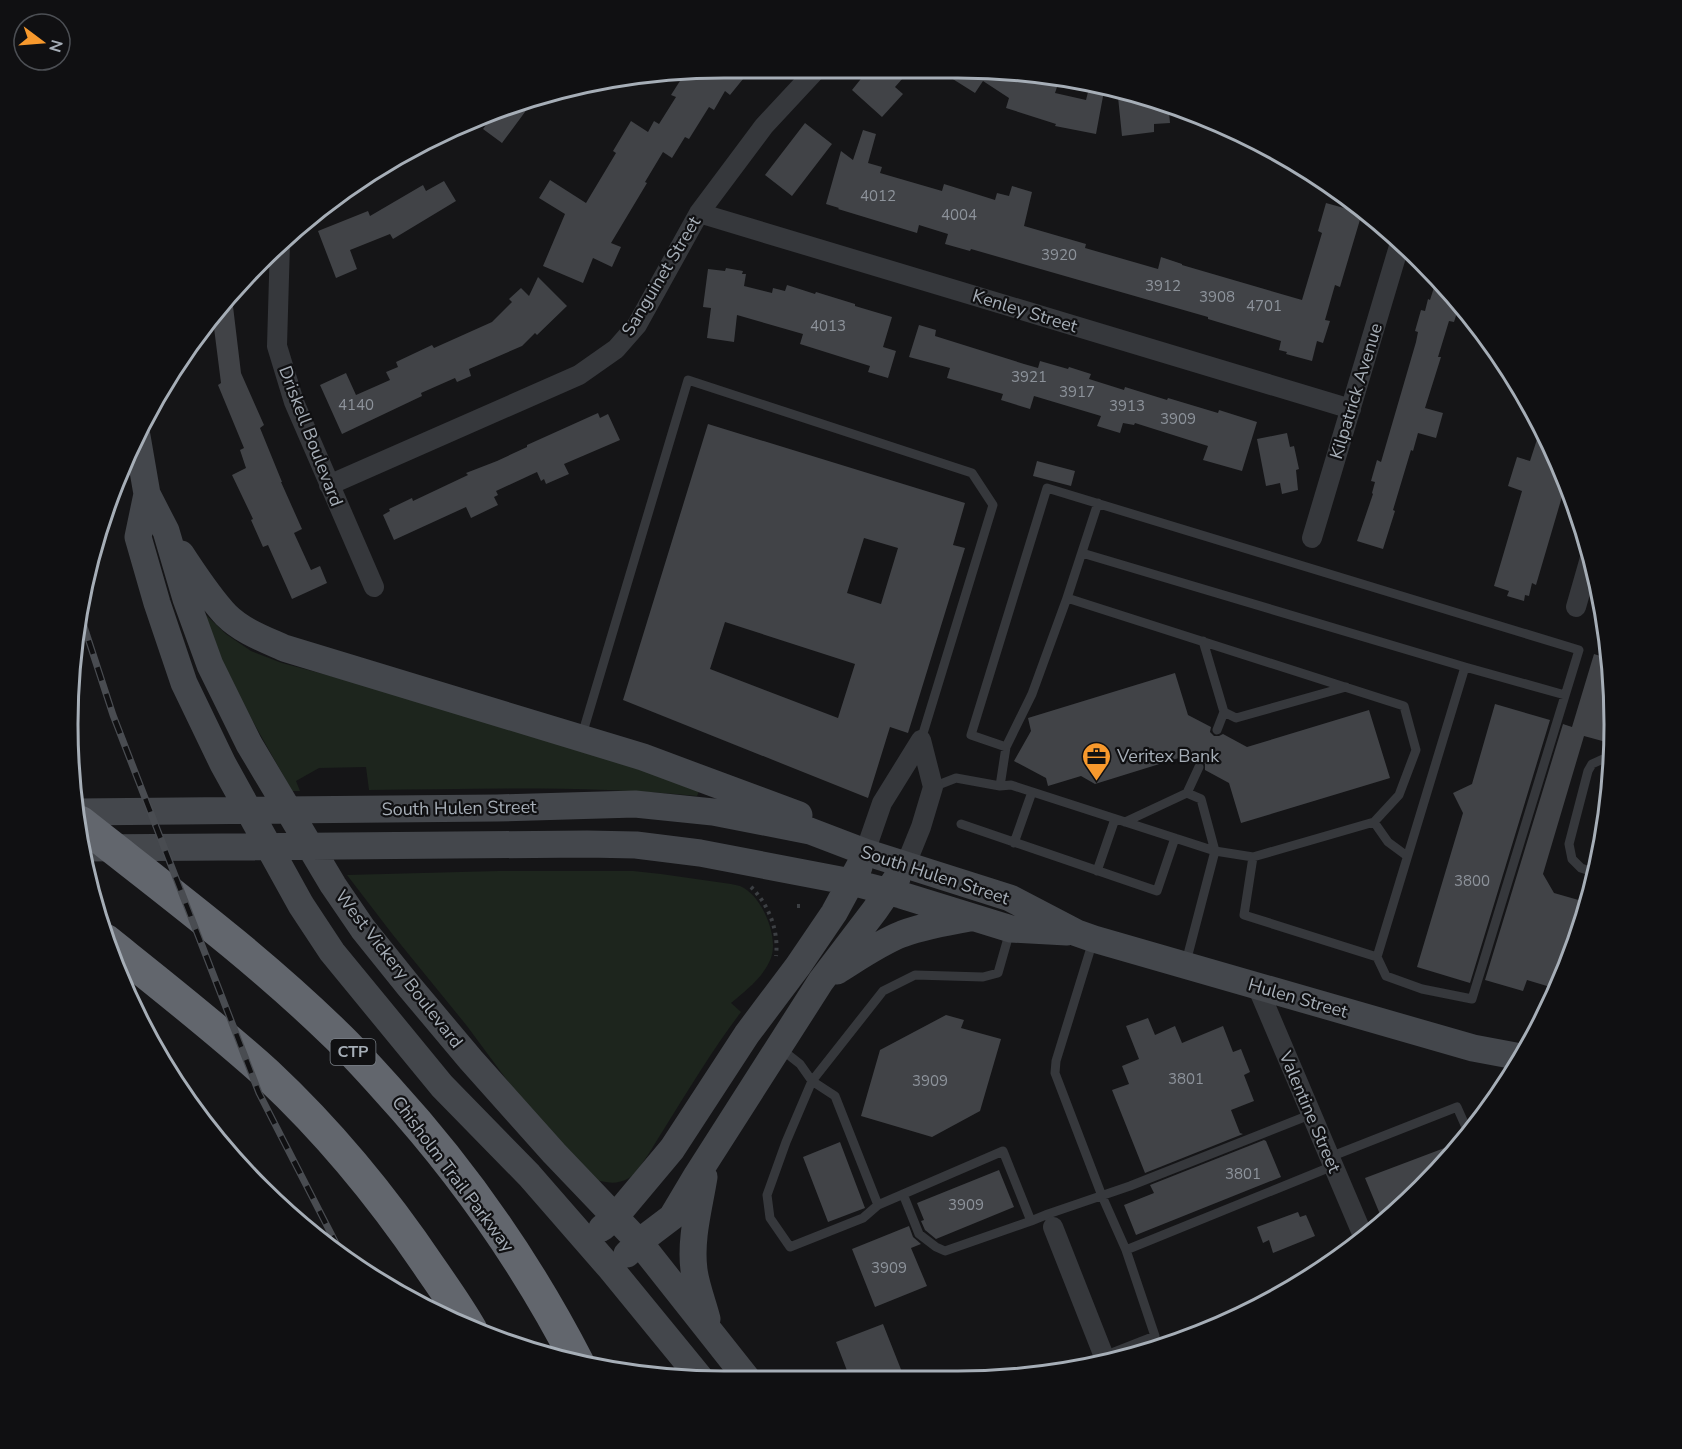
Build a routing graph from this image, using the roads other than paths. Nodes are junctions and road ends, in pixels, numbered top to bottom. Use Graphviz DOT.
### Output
graph roads {
  1 [pos="809,78"];
  2 [pos="699,213"];
  3 [pos="1398,251"];
  4 [pos="280,255"];
  5 [pos="1350,409"];
  6 [pos="140,451"];
  7 [pos="329,485"];
  8 [pos="147,494"];
  9 [pos="1098,503"];
  10 [pos="166,531"];
  11 [pos="1312,538"];
  12 [pos="1082,553"];
  13 [pos="1586,573"];
  14 [pos="374,587"];
  15 [pos="1067,598"];
  16 [pos="1576,607"];
  17 [pos="1203,641"];
  18 [pos="1465,667"];
  19 [pos="1346,687"];
  20 [pos="1565,696"];
  21 [pos="1224,712"];
  22 [pos="1217,730"];
  23 [pos="581,738"];
  24 [pos="921,740"];
  25 [pos="1006,747"];
  26 [pos="1603,759"];
  27 [pos="1199,767"];
  28 [pos="1000,786"];
  29 [pos="933,787"];
  30 [pos="1032,792"];
  31 [pos="1187,793"];
  32 [pos="84,812"];
  33 [pos="1115,819"];
  34 [pos="1125,822"];
  35 [pos="1374,822"];
  36 [pos="960,824"];
  37 [pos="87,827"];
  38 [pos="1175,838"];
  39 [pos="1014,843"];
  40 [pos="90,848"];
  41 [pos="1215,850"];
  42 [pos="866,852"];
  43 [pos="1407,856"];
  44 [pos="1253,857"];
  45 [pos="906,864"];
  46 [pos="1587,870"];
  47 [pos="1097,871"];
  48 [pos="851,882"];
  49 [pos="888,892"];
  50 [pos="972,917"];
  51 [pos="1011,928"];
  52 [pos="1085,936"];
  53 [pos="119,952"];
  54 [pos="1377,957"];
  55 [pos="1185,965"];
  56 [pos="821,981"];
  57 [pos="1257,986"];
  58 [pos="779,1047"];
  59 [pos="1512,1055"];
  60 [pos="812,1081"];
  61 [pos="1312,1114"];
  62 [pos="1465,1125"];
  63 [pos="707,1160"];
  64 [pos="1331,1162"];
  65 [pos="903,1194"];
  66 [pos="1102,1196"];
  67 [pos="878,1205"];
  68 [pos="615,1217"];
  69 [pos="1031,1221"];
  70 [pos="1051,1221"];
  71 [pos="1360,1230"];
  72 [pos="585,1241"];
  73 [pos="639,1242"];
  74 [pos="1126,1250"];
  75 [pos="611,1269"];
  76 [pos="461,1314"];
  77 [pos="711,1332"];
  78 [pos="1125,1349"];
  79 [pos="572,1353"];
  80 [pos="1103,1354"];
  81 [pos="694,1370"];
  82 [pos="741,1371"];
  1 -- 2 [label="street, Sanguinet Street"];
  2 -- 5 [label="street, Kenley Street"];
  2 -- 7 [label="street, Sanguinet Street"];
  3 -- 5 [label="street, Kilpatrick Avenue"];
  4 -- 7 [label="street, Driskell Boulevard"];
  5 -- 11 [label="street, Kilpatrick Avenue"];
  6 -- 8 [label="main road, West Vickery Boulevard"];
  7 -- 14 [label="street, Driskell Boulevard"];
  8 -- 10 [label="main road, West Vickery Boulevard"];
  8 -- 72 [label="main road, West Vickery Boulevard"];
  9 -- 12 [label="lane"];
  9 -- 20 [label="lane"];
  9 -- 25 [label="lane"];
  10 -- 23 [label="main road"];
  10 -- 68 [label="main road, West Vickery Boulevard"];
  12 -- 15 [label="lane"];
  12 -- 18 [label="lane"];
  13 -- 16 [label="street"];
  15 -- 17 [label="lane"];
  15 -- 25 [label="lane"];
  17 -- 19 [label="lane"];
  17 -- 21 [label="lane"];
  18 -- 20 [label="lane"];
  18 -- 43 [label="lane"];
  19 -- 21 [label="lane"];
  19 -- 35 [label="lane"];
  20 -- 54 [label="lane"];
  21 -- 22 [label="lane"];
  23 -- 24 [label="lane"];
  23 -- 42 [label="main road"];
  24 -- 29 [label="street"];
  24 -- 42 [label="street"];
  25 -- 28 [label="lane"];
  26 -- 46 [label="lane"];
  27 -- 31 [label="lane"];
  28 -- 29 [label="lane"];
  28 -- 30 [label="lane"];
  29 -- 45 [label="street"];
  30 -- 33 [label="lane"];
  30 -- 39 [label="lane"];
  31 -- 34 [label="lane"];
  31 -- 41 [label="lane"];
  32 -- 42 [label="main road, South Hulen Street"];
  33 -- 34 [label="lane"];
  33 -- 47 [label="lane"];
  34 -- 38 [label="lane"];
  35 -- 43 [label="lane"];
  35 -- 44 [label="lane"];
  36 -- 39 [label="lane"];
  37 -- 79 [label="highway, Chisholm Trail Parkway / CTP"];
  38 -- 41 [label="lane"];
  38 -- 47 [label="lane"];
  39 -- 47 [label="lane"];
  40 -- 48 [label="main road, South Hulen Street"];
  41 -- 44 [label="lane"];
  41 -- 55 [label="lane"];
  42 -- 45 [label="main road, South Hulen Street"];
  42 -- 48 [label="main road"];
  43 -- 54 [label="lane"];
  44 -- 54 [label="lane"];
  45 -- 49 [label="main road"];
  45 -- 52 [label="main road, South Hulen Street"];
  48 -- 49 [label="main road, South Hulen Street"];
  48 -- 68 [label="main road"];
  49 -- 50 [label="main road, South Hulen Street"];
  49 -- 56 [label="main road"];
  50 -- 51 [label="main road, South Hulen Street"];
  50 -- 56 [label="main road"];
  51 -- 52 [label="main road, South Hulen Street"];
  51 -- 60 [label="lane"];
  52 -- 55 [label="main road, Hulen Street"];
  52 -- 66 [label="lane"];
  53 -- 76 [label="highway"];
  55 -- 57 [label="main road, Hulen Street"];
  56 -- 58 [label="main road"];
  57 -- 59 [label="main road, Hulen Street"];
  57 -- 61 [label="street, Valentine Street"];
  58 -- 60 [label="lane"];
  58 -- 63 [label="main road"];
  60 -- 67 [label="lane"];
  60 -- 67 [label="lane"];
  61 -- 64 [label="street, Valentine Street"];
  61 -- 66 [label="lane"];
  62 -- 64 [label="lane"];
  63 -- 73 [label="main road"];
  63 -- 77 [label="main road"];
  64 -- 71 [label="street, Valentine Street"];
  64 -- 74 [label="lane"];
  65 -- 67 [label="lane"];
  65 -- 69 [label="lane"];
  65 -- 69 [label="lane"];
  66 -- 70 [label="lane"];
  66 -- 74 [label="lane"];
  68 -- 72 [label="main road"];
  68 -- 73 [label="main road, West Vickery Boulevard"];
  69 -- 70 [label="lane"];
  70 -- 80 [label="street"];
  72 -- 75 [label="main road, West Vickery Boulevard"];
  73 -- 75 [label="main road"];
  73 -- 77 [label="main road, West Vickery Boulevard"];
  74 -- 78 [label="lane"];
  75 -- 81 [label="main road, West Vickery Boulevard"];
  77 -- 82 [label="main road, West Vickery Boulevard"];
}
